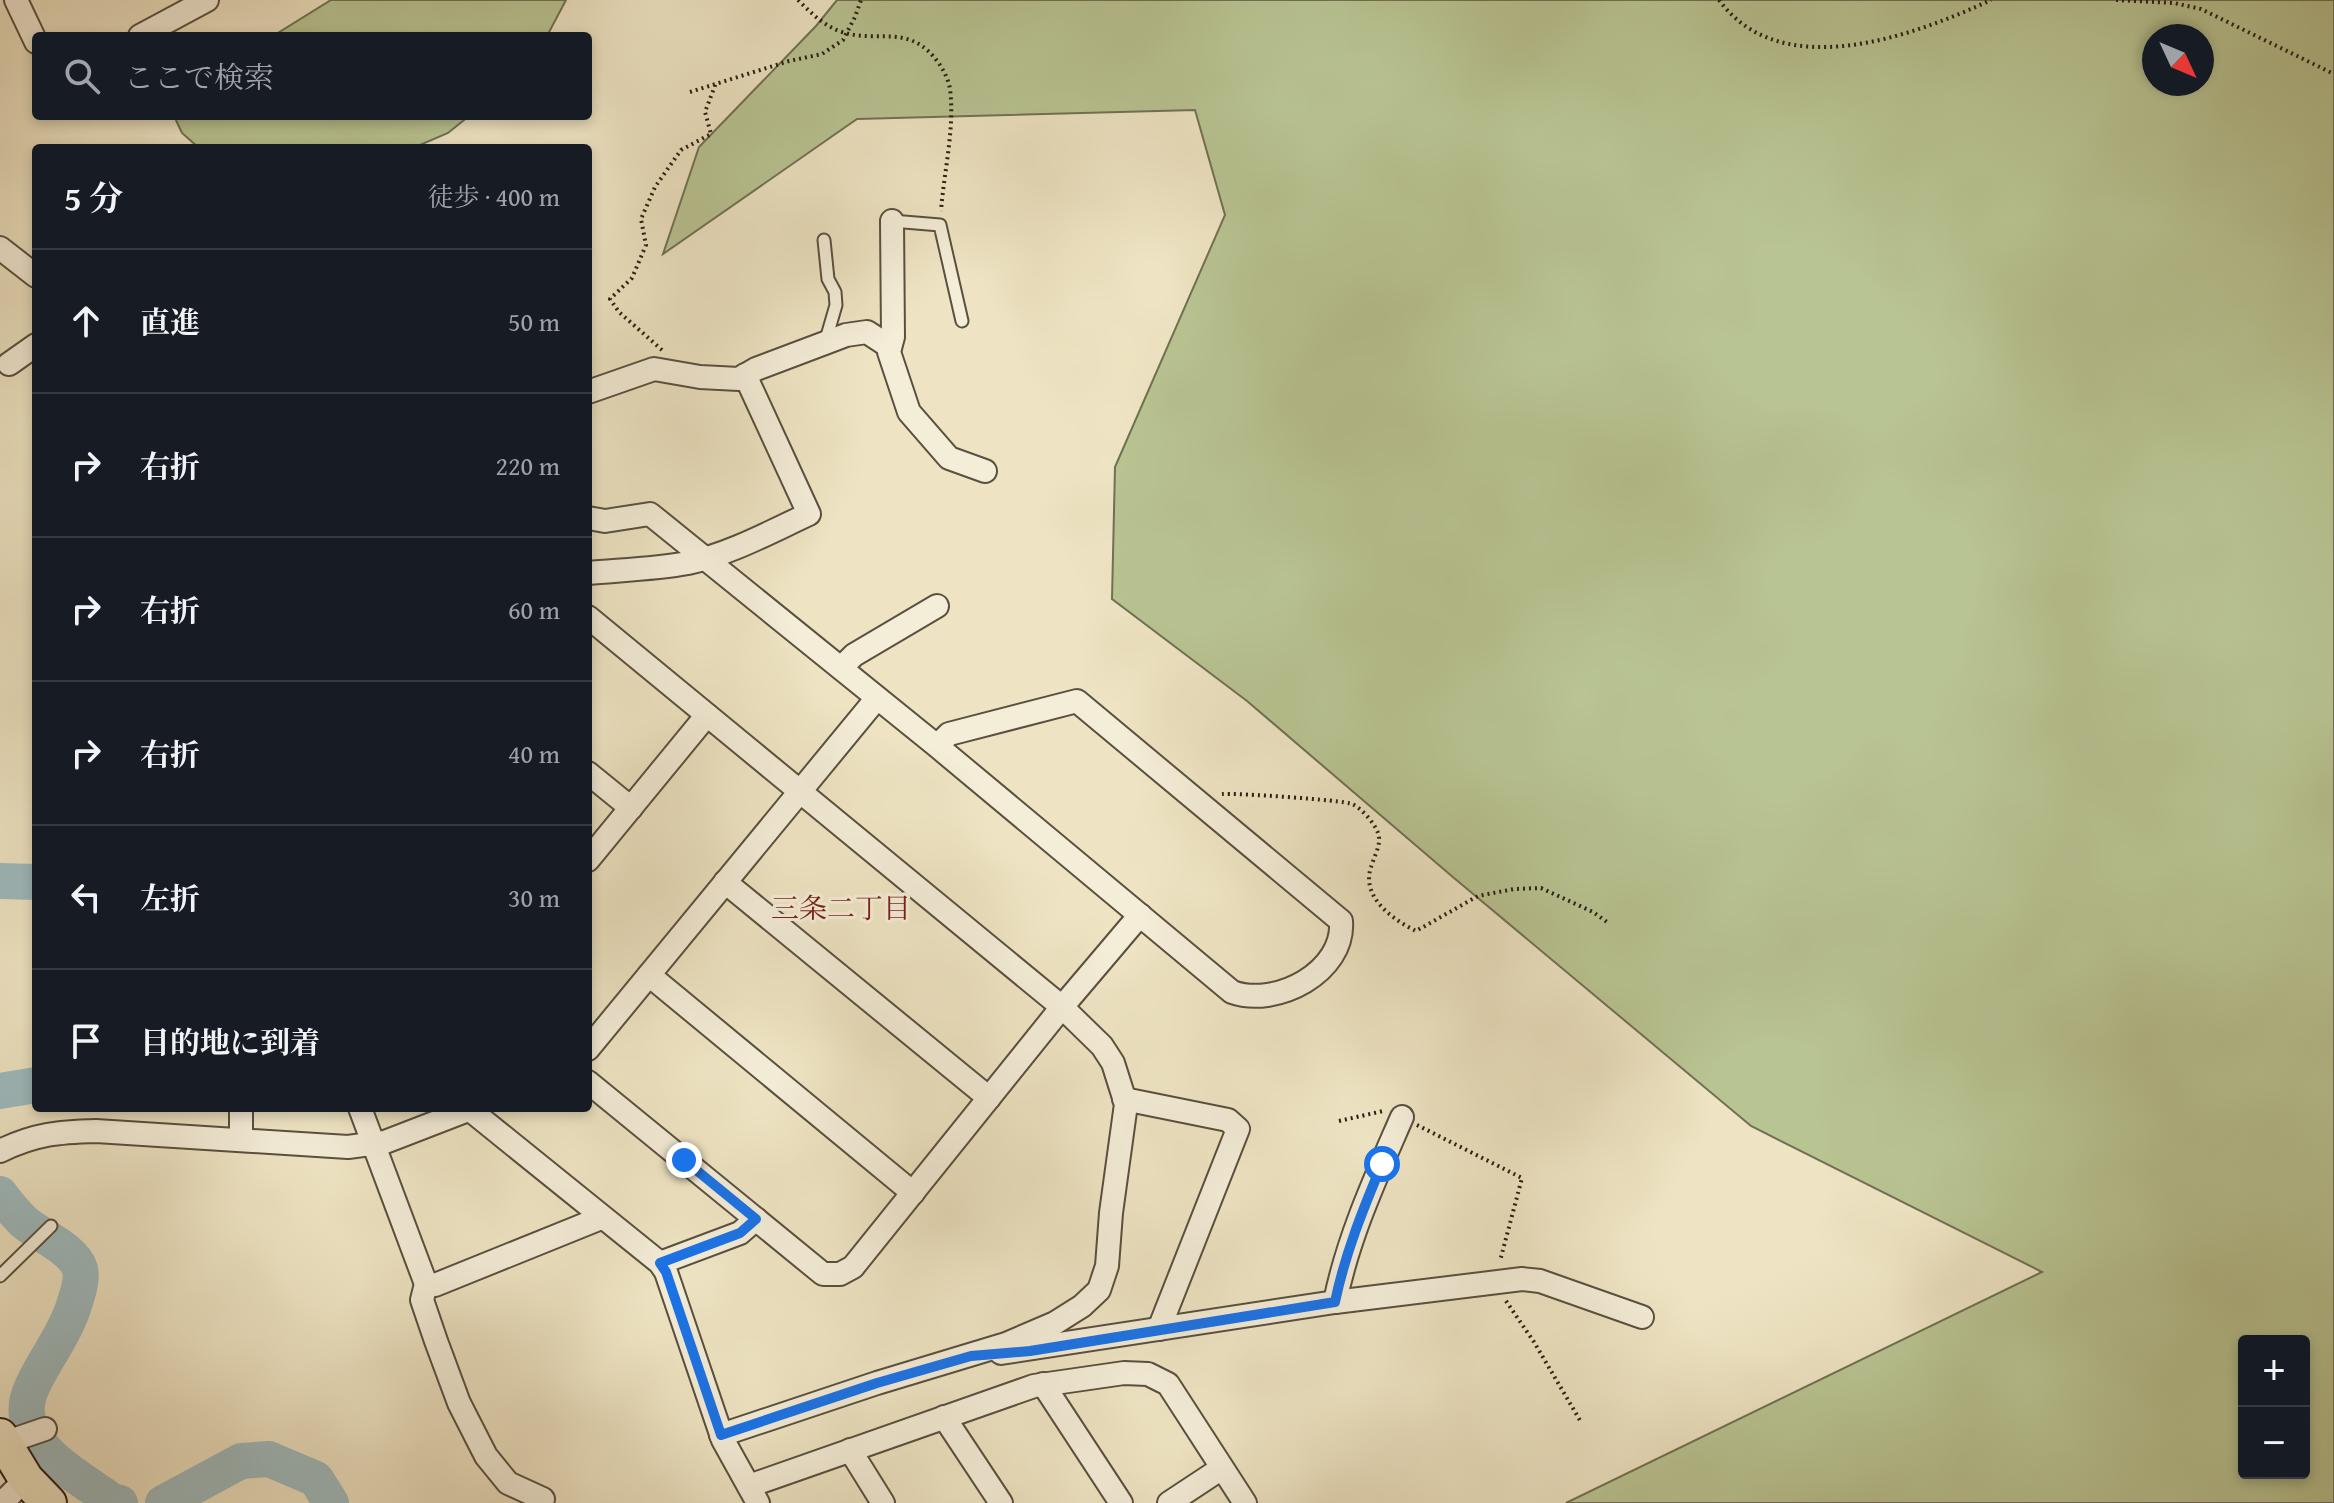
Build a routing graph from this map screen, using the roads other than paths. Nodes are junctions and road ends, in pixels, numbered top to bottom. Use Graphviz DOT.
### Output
graph roads {
  1 [pos="16,0"];
  2 [pos="207,0"];
  3 [pos="147,32"];
  4 [pos="32,34"];
  5 [pos="892,221"];
  6 [pos="824,240"];
  7 [pos="0,248"];
  8 [pos="32,273"];
  9 [pos="962,321"];
  10 [pos="825,343"];
  11 [pos="890,347"];
  12 [pos="32,348"];
  13 [pos="9,364"];
  14 [pos="745,375"];
  15 [pos="592,391"];
  16 [pos="985,471"];
  17 [pos="592,519"];
  18 [pos="705,558"];
  19 [pos="592,573"];
  20 [pos="937,606"];
  21 [pos="592,620"];
  22 [pos="841,668"];
  23 [pos="877,698"];
  24 [pos="707,715"];
  25 [pos="937,746"];
  26 [pos="592,776"];
  27 [pos="800,791"];
  28 [pos="631,808"];
  29 [pos="592,855"];
  30 [pos="725,882"];
  31 [pos="1140,915"];
  32 [pos="649,975"];
  33 [pos="1062,1007"];
  34 [pos="592,1044"];
  35 [pos="592,1085"];
  36 [pos="989,1098"];
  37 [pos="1124,1099"];
  38 [pos="241,1112"];
  39 [pos="361,1112"];
  40 [pos="463,1112"];
  41 [pos="475,1112"];
  42 [pos="1402,1117"];
  43 [pos="241,1140"];
  44 [pos="372,1144"];
  45 [pos="0,1151"];
  46 [pos="913,1193"];
  47 [pos="601,1218"];
  48 [pos="756,1219"];
  49 [pos="51,1226"];
  50 [pos="660,1263"];
  51 [pos="0,1276"];
  52 [pos="426,1284"];
  53 [pos="1335,1302"];
  54 [pos="1642,1317"];
  55 [pos="1159,1329"];
  56 [pos="971,1356"];
  57 [pos="1043,1384"];
  58 [pos="944,1417"];
  59 [pos="45,1429"];
  60 [pos="721,1435"];
  61 [pos="2,1440"];
  62 [pos="850,1450"];
  63 [pos="1222,1468"];
  64 [pos="37,1491"];
  65 [pos="754,1494"];
  66 [pos="543,1499"];
  67 [pos="0,1502"];
  68 [pos="883,1503"];
  69 [pos="1001,1503"];
  70 [pos="1121,1503"];
  71 [pos="1169,1503"];
  72 [pos="1245,1503"];
  1 -- 4 [label="street"];
  2 -- 3 [label="street"];
  5 -- 9 [label="lane"];
  5 -- 11 [label="street"];
  6 -- 10 [label="lane"];
  7 -- 8 [label="street"];
  10 -- 11 [label="street"];
  10 -- 14 [label="street"];
  11 -- 16 [label="street"];
  12 -- 13 [label="street"];
  14 -- 15 [label="street"];
  14 -- 18 [label="street"];
  17 -- 18 [label="street"];
  18 -- 19 [label="street"];
  18 -- 22 [label="street"];
  20 -- 22 [label="street"];
  21 -- 24 [label="street"];
  22 -- 23 [label="street"];
  23 -- 25 [label="street"];
  23 -- 27 [label="street"];
  24 -- 27 [label="street"];
  24 -- 28 [label="street"];
  25 -- 31 [label="street"];
  25 -- 31 [label="street"];
  26 -- 28 [label="street"];
  27 -- 30 [label="street"];
  27 -- 33 [label="street"];
  28 -- 29 [label="street"];
  30 -- 32 [label="street"];
  30 -- 36 [label="street"];
  31 -- 33 [label="street"];
  32 -- 34 [label="street"];
  32 -- 46 [label="street"];
  33 -- 36 [label="street"];
  33 -- 37 [label="street"];
  35 -- 48 [label="street"];
  36 -- 46 [label="street"];
  37 -- 55 [label="street"];
  37 -- 56 [label="street"];
  38 -- 43 [label="street"];
  39 -- 44 [label="street"];
  40 -- 44 [label="street"];
  41 -- 47 [label="street"];
  42 -- 53 [label="street"];
  43 -- 44 [label="street"];
  43 -- 45 [label="street"];
  44 -- 52 [label="street"];
  46 -- 48 [label="street"];
  47 -- 50 [label="street"];
  47 -- 52 [label="street"];
  48 -- 50 [label="street"];
  49 -- 51 [label="lane"];
  50 -- 60 [label="street"];
  52 -- 66 [label="street"];
  53 -- 54 [label="street"];
  53 -- 55 [label="street"];
  55 -- 56 [label="street"];
  56 -- 60 [label="street"];
  57 -- 58 [label="street"];
  57 -- 63 [label="street"];
  57 -- 70 [label="street"];
  58 -- 62 [label="street"];
  58 -- 69 [label="street"];
  59 -- 61 [label="street"];
  60 -- 65 [label="street"];
  61 -- 64 [label="main road"];
  62 -- 65 [label="street"];
  62 -- 68 [label="street"];
  63 -- 71 [label="street"];
  63 -- 72 [label="street"];
  64 -- 67 [label="street"];
}
